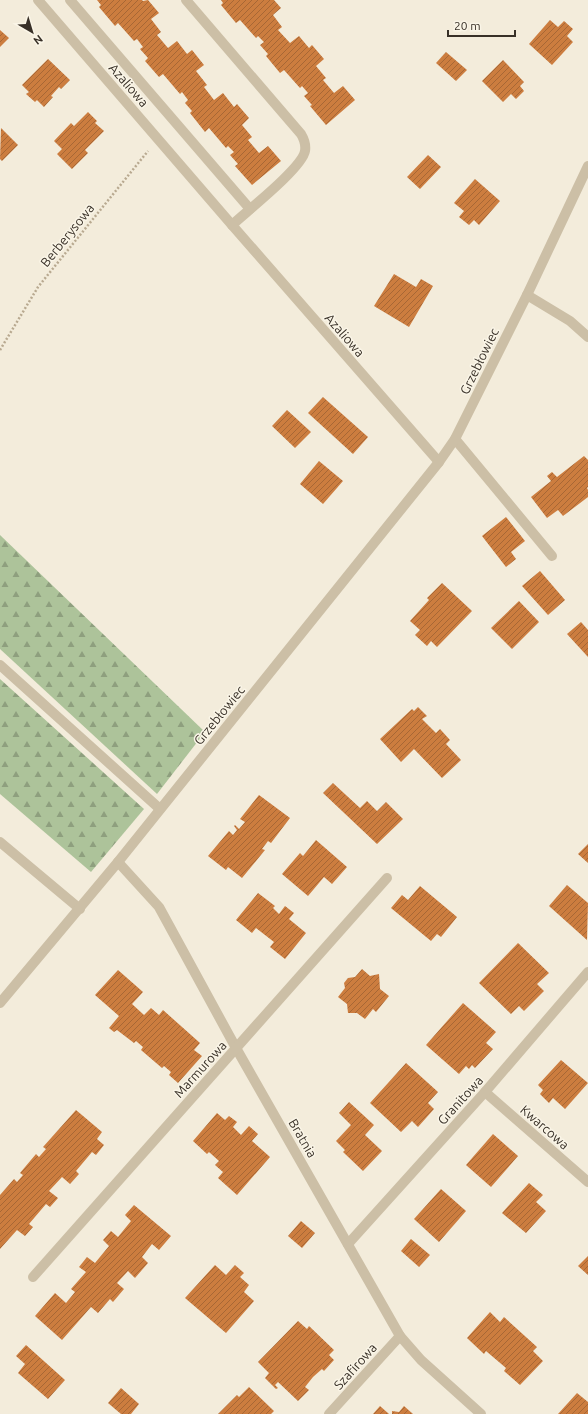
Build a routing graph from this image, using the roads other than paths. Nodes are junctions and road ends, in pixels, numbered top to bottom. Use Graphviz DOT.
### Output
graph roads {
  1 [pos="38,0"];
  2 [pos="70,0"];
  3 [pos="186,0"];
  4 [pos="588,166"];
  5 [pos="250,209"];
  6 [pos="232,225"];
  7 [pos="527,295"];
  8 [pos="588,337"];
  9 [pos="455,439"];
  10 [pos="439,462"];
  11 [pos="552,556"];
  12 [pos="0,665"];
  13 [pos="160,809"];
  14 [pos="0,842"];
  15 [pos="118,862"];
  16 [pos="387,878"];
  17 [pos="80,909"];
  18 [pos="588,972"];
  19 [pos="0,1003"];
  20 [pos="236,1048"];
  21 [pos="484,1092"];
  22 [pos="588,1182"];
  23 [pos="348,1244"];
  24 [pos="33,1277"];
  25 [pos="400,1336"];
  26 [pos="330,1414"];
  27 [pos="480,1414"];
  1 -- 6 [label="street, Azaliowa"];
  2 -- 5 [label="street, Azaliowa"];
  3 -- 5 [label="street"];
  4 -- 7 [label="street, Grzebłowiec"];
  5 -- 6 [label="street"];
  6 -- 10 [label="street, Azaliowa"];
  7 -- 8 [label="street"];
  7 -- 9 [label="street, Grzebłowiec"];
  9 -- 10 [label="street, Grzebłowiec"];
  9 -- 11 [label="street"];
  10 -- 13 [label="street, Grzebłowiec"];
  12 -- 13 [label="street"];
  13 -- 15 [label="street, Grzebłowiec"];
  14 -- 17 [label="street"];
  15 -- 17 [label="street, Grzebłowiec"];
  15 -- 20 [label="street, Bratnia"];
  16 -- 20 [label="street, Marmurowa"];
  17 -- 19 [label="street, Grzebłowiec"];
  18 -- 21 [label="street, Granitowa"];
  20 -- 23 [label="street, Bratnia"];
  20 -- 24 [label="street, Marmurowa"];
  21 -- 22 [label="street, Kwarcowa"];
  21 -- 23 [label="street, Granitowa"];
  23 -- 25 [label="street, Bratnia"];
  25 -- 26 [label="street, Szafirowa"];
  25 -- 27 [label="street, Bratnia"];
}
